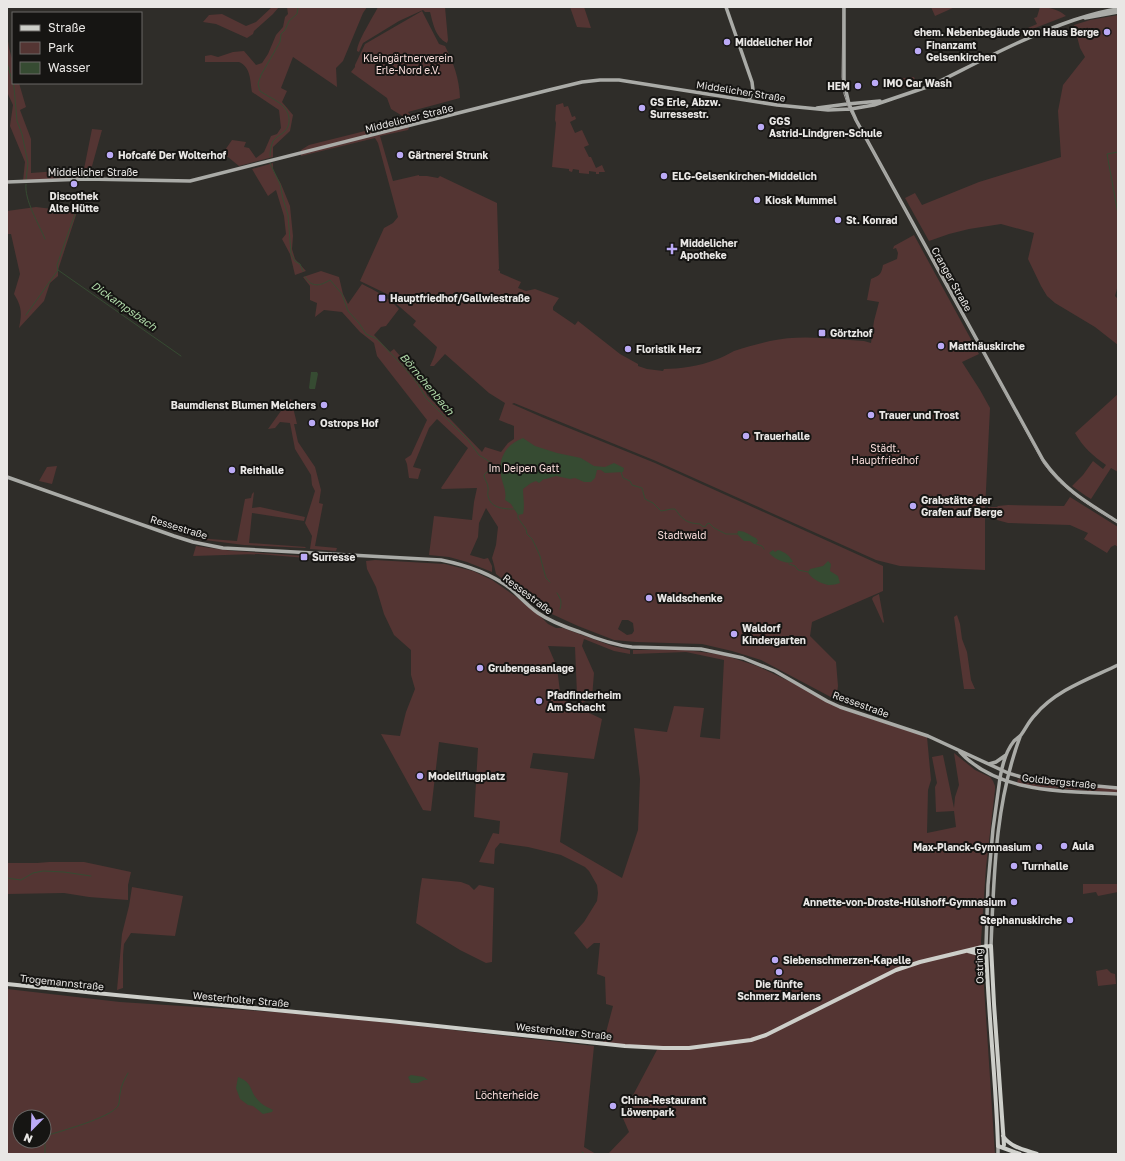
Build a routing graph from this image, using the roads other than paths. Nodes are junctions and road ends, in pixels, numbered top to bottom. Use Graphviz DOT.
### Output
graph roads {
  1 [pos="726,7"];
  2 [pos="844,7"];
  3 [pos="1118,9"];
  4 [pos="1118,12"];
  5 [pos="1074,20"];
  6 [pos="749,100"];
  7 [pos="883,101"];
  8 [pos="848,104"];
  9 [pos="813,109"];
  10 [pos="851,109"];
  11 [pos="7,182"];
  12 [pos="7,477"];
  13 [pos="1118,522"];
  14 [pos="1118,665"];
  15 [pos="1020,736"];
  16 [pos="958,750"];
  17 [pos="1007,754"];
  18 [pos="989,764"];
  19 [pos="1002,770"];
  20 [pos="1008,773"];
  21 [pos="1000,778"];
  22 [pos="1006,781"];
  23 [pos="1118,788"];
  24 [pos="1118,794"];
  25 [pos="986,946"];
  26 [pos="991,946"];
  27 [pos="967,950"];
  28 [pos="987,966"];
  29 [pos="7,984"];
  30 [pos="116,995"];
  31 [pos="1003,1135"];
  32 [pos="1011,1145"];
  33 [pos="998,1146"];
  34 [pos="1004,1147"];
  35 [pos="998,1154"];
  36 [pos="1004,1154"];
  37 [pos="1020,1154"];
  38 [pos="1037,1154"];
  1 -- 6 [label="main road"];
  2 -- 8 [label="main road, Cranger Straße"];
  3 -- 5 [label="main road"];
  4 -- 5 [label="main road"];
  5 -- 7 [label="main road"];
  6 -- 9 [label="main road, Middelicher Straße"];
  6 -- 11 [label="main road, Middelicher Straße"];
  7 -- 8 [label="main road, Middelicher Straße"];
  7 -- 10 [label="main road, Middelicher Straße"];
  8 -- 9 [label="main road, Middelicher Straße"];
  8 -- 10 [label="main road, Cranger Straße"];
  9 -- 10 [label="main road, Middelicher Straße"];
  10 -- 13 [label="main road, Cranger Straße"];
  12 -- 16 [label="main road, Ressestraße"];
  14 -- 15 [label="main road"];
  15 -- 17 [label="main road"];
  15 -- 20 [label="main road, Ostring"];
  16 -- 18 [label="main road, Ressestraße"];
  16 -- 21 [label="main road, Ressestraße"];
  17 -- 18 [label="main road"];
  17 -- 19 [label="main road, Ostring"];
  18 -- 19 [label="main road, Ressestraße"];
  19 -- 20 [label="main road, Ressestraße"];
  19 -- 21 [label="main road, Ostring"];
  20 -- 22 [label="main road, Ostring"];
  20 -- 23 [label="main road, Goldbergstraße"];
  21 -- 22 [label="main road, Goldbergstraße"];
  21 -- 25 [label="main road, Ostring"];
  22 -- 24 [label="main road, Goldbergstraße"];
  22 -- 26 [label="main road, Ostring"];
  25 -- 26 [label="main road, Westerholter Straße"];
  25 -- 27 [label="main road, Westerholter Straße"];
  25 -- 28 [label="main road, Ostring"];
  26 -- 31 [label="main road, Ostring"];
  27 -- 28 [label="main road"];
  27 -- 30 [label="main road, Westerholter Straße"];
  28 -- 33 [label="main road, Ostring"];
  29 -- 30 [label="main road, Trogemannstraße"];
  31 -- 32 [label="main road"];
  31 -- 34 [label="main road, Ostring"];
  32 -- 34 [label="main road"];
  32 -- 38 [label="main road"];
  33 -- 34 [label="main road"];
  33 -- 35 [label="main road, Ostring"];
  34 -- 36 [label="main road"];
  34 -- 37 [label="main road"];
}
